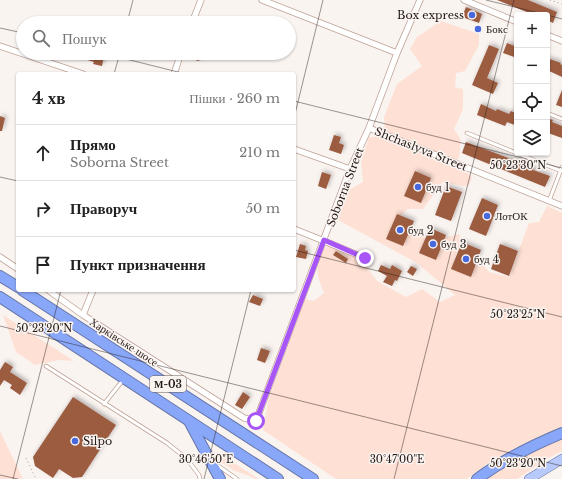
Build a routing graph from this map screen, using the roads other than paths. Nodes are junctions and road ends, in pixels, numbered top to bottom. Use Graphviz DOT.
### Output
graph roads {
  1 [pos="201,0"];
  2 [pos="262,0"];
  3 [pos="420,0"];
  4 [pos="464,0"];
  5 [pos="195,16"];
  6 [pos="514,21"];
  7 [pos="550,36"];
  8 [pos="562,41"];
  9 [pos="0,46"];
  10 [pos="16,51"];
  11 [pos="397,54"];
  12 [pos="42,60"];
  13 [pos="179,60"];
  14 [pos="77,72"];
  15 [pos="175,72"];
  16 [pos="550,114"];
  17 [pos="562,119"];
  18 [pos="368,128"];
  19 [pos="467,133"];
  20 [pos="296,150"];
  21 [pos="350,169"];
  22 [pos="561,169"];
  23 [pos="549,201"];
  24 [pos="562,206"];
  25 [pos="296,230"];
  26 [pos="324,240"];
  27 [pos="0,257"];
  28 [pos="365,258"];
  29 [pos="16,268"];
  30 [pos="0,276"];
  31 [pos="16,286"];
  32 [pos="25,292"];
  33 [pos="51,292"];
  34 [pos="92,292"];
  35 [pos="0,297"];
  36 [pos="83,315"];
  37 [pos="46,366"];
  38 [pos="124,378"];
  39 [pos="104,404"];
  40 [pos="189,421"];
  41 [pos="562,433"];
  42 [pos="562,459"];
  43 [pos="210,462"];
  44 [pos="200,479"];
  45 [pos="220,479"];
  46 [pos="237,479"];
  47 [pos="278,479"];
  48 [pos="313,479"];
  49 [pos="478,479"];
  50 [pos="529,479"];
  1 -- 5 [label="street"];
  2 -- 11 [label="street"];
  3 -- 11 [label="street, Soborna Street"];
  4 -- 6 [label="street"];
  7 -- 8 [label="street"];
  9 -- 10 [label="street"];
  11 -- 18 [label="street, Soborna Street"];
  12 -- 14 [label="street"];
  13 -- 15 [label="street"];
  16 -- 17 [label="lane"];
  18 -- 21 [label="street, Soborna Street"];
  18 -- 23 [label="street, Shchaslyva Street"];
  19 -- 22 [label="lane"];
  20 -- 21 [label="street"];
  21 -- 26 [label="street, Soborna Street"];
  22 -- 23 [label="lane"];
  23 -- 24 [label="street, Shchaslyva Street"];
  25 -- 26 [label="street"];
  26 -- 28 [label="street"];
  26 -- 36 [label="street, Soborna Street"];
  27 -- 29 [label="street"];
  30 -- 31 [label="highway"];
  32 -- 48 [label="highway, Харківське шосе / М-03"];
  33 -- 36 [label="street"];
  34 -- 36 [label="street"];
  35 -- 38 [label="highway, М-03"];
  37 -- 39 [label="lane"];
  38 -- 39 [label="lane"];
  38 -- 40 [label="highway, М-03"];
  39 -- 44 [label="lane"];
  40 -- 43 [label="highway"];
  40 -- 47 [label="highway, М-03"];
  41 -- 49 [label="highway"];
  42 -- 50 [label="main road"];
  43 -- 45 [label="highway"];
  43 -- 46 [label="lane"];
}
